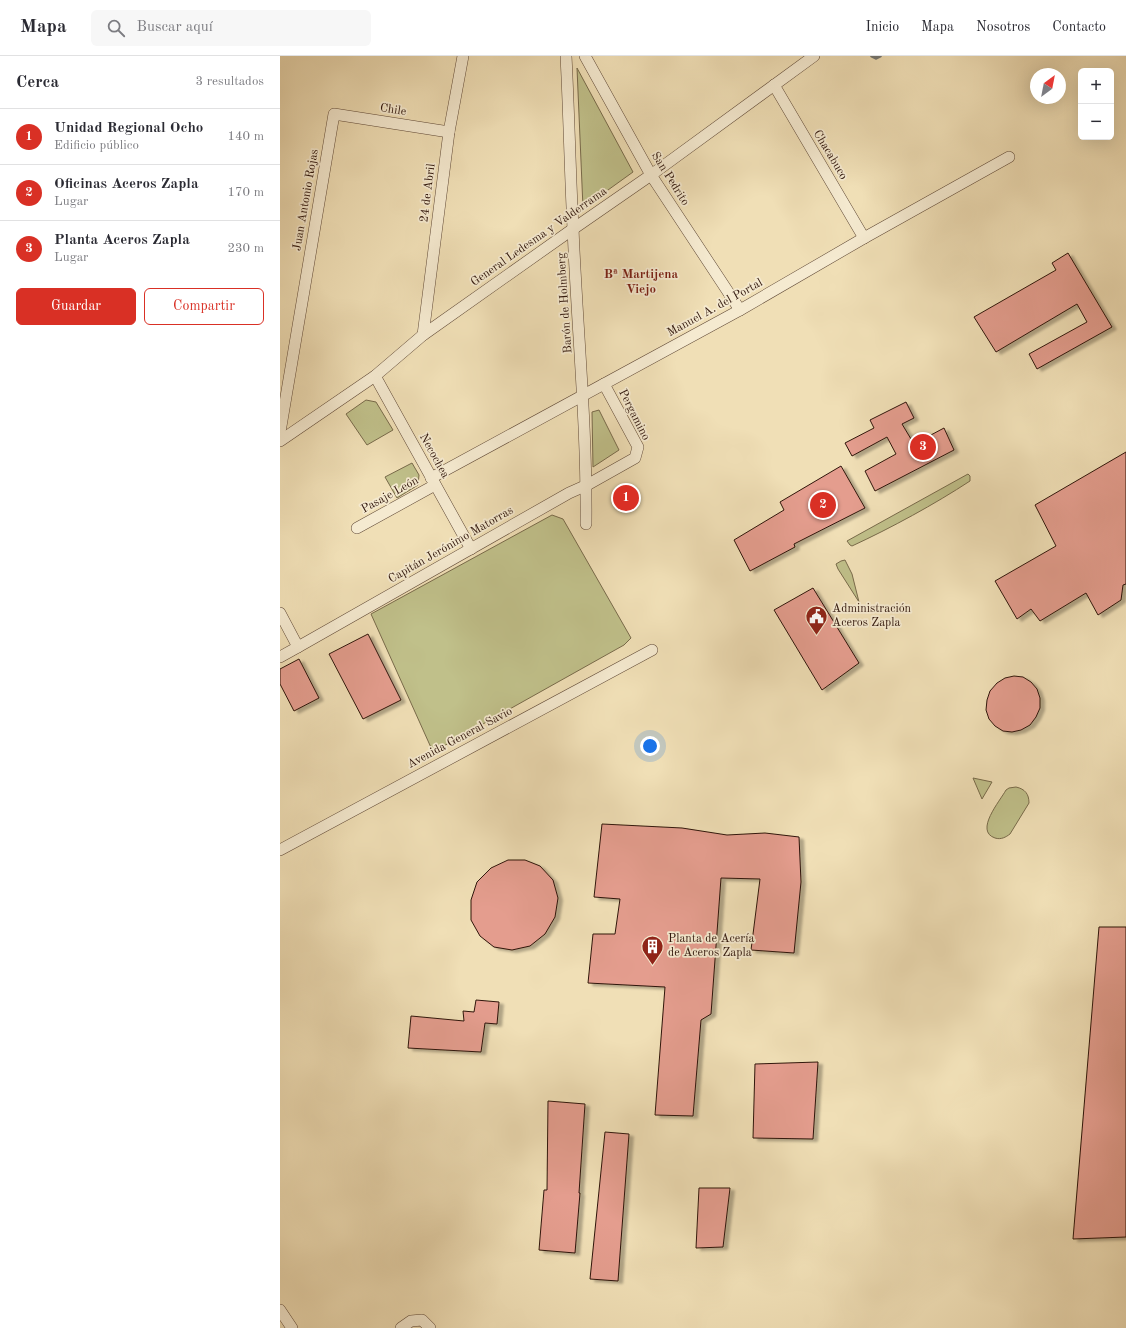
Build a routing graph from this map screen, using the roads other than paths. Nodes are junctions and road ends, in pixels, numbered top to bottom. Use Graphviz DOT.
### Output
graph roads {
  1 [pos="463,56"];
  2 [pos="566,56"];
  3 [pos="585,56"];
  4 [pos="814,56"];
  5 [pos="774,85"];
  6 [pos="334,114"];
  7 [pos="449,132"];
  8 [pos="1009,157"];
  9 [pos="651,175"];
  10 [pos="573,229"];
  11 [pos="864,238"];
  12 [pos="740,310"];
  13 [pos="423,335"];
  14 [pos="375,376"];
  15 [pos="604,384"];
  16 [pos="584,395"];
  17 [pos="280,432"];
  18 [pos="280,441"];
  19 [pos="635,458"];
  20 [pos="433,481"];
  21 [pos="587,485"];
  22 [pos="586,524"];
  23 [pos="356,528"];
  24 [pos="471,549"];
  25 [pos="280,613"];
  26 [pos="298,648"];
  27 [pos="652,650"];
  28 [pos="280,657"];
  29 [pos="280,850"];
  30 [pos="280,1310"];
  31 [pos="426,1324"];
  32 [pos="292,1328"];
  33 [pos="401,1328"];
  1 -- 7 [label="street, 24 de Abril"];
  2 -- 10 [label="street, Barón de Holmberg"];
  3 -- 9 [label="street, San Pedrito"];
  4 -- 5 [label="street, General Ledesma y Valderrama"];
  5 -- 9 [label="street, General Ledesma y Valderrama"];
  5 -- 11 [label="street, Chacabuco"];
  6 -- 7 [label="street, Chile"];
  6 -- 17 [label="street, Juan Antonio Rojas"];
  7 -- 13 [label="street, 24 de Abril"];
  8 -- 11 [label="street, Manuel A. del Portal"];
  9 -- 10 [label="street, General Ledesma y Valderrama"];
  9 -- 12 [label="street, San Pedrito"];
  10 -- 13 [label="street, General Ledesma y Valderrama"];
  10 -- 16 [label="street, Barón de Holmberg"];
  11 -- 12 [label="street, Manuel A. del Portal"];
  12 -- 15 [label="street, Manuel A. del Portal"];
  13 -- 14 [label="street, General Ledesma y Valderrama"];
  14 -- 18 [label="street, General Ledesma y Valderrama"];
  14 -- 20 [label="street, Necochea"];
  15 -- 16 [label="street, Manuel A. del Portal"];
  15 -- 19 [label="street, Pergamino"];
  16 -- 20 [label="street, Manuel A. del Portal"];
  16 -- 21 [label="street, Barón de Holmberg"];
  19 -- 21 [label="street, Capitán Jerónimo Matorras"];
  20 -- 23 [label="street, Pasaje León"];
  20 -- 24 [label="street, Necochea"];
  21 -- 22 [label="street, Barón de Holmberg"];
  21 -- 24 [label="street, Capitán Jerónimo Matorras"];
  24 -- 26 [label="street, Capitán Jerónimo Matorras"];
  25 -- 26 [label="street"];
  26 -- 28 [label="street, Capitán Jerónimo Matorras"];
  27 -- 29 [label="street, Avenida General Savio"];
  30 -- 32 [label="street"];
  31 -- 33 [label="street"];
}
